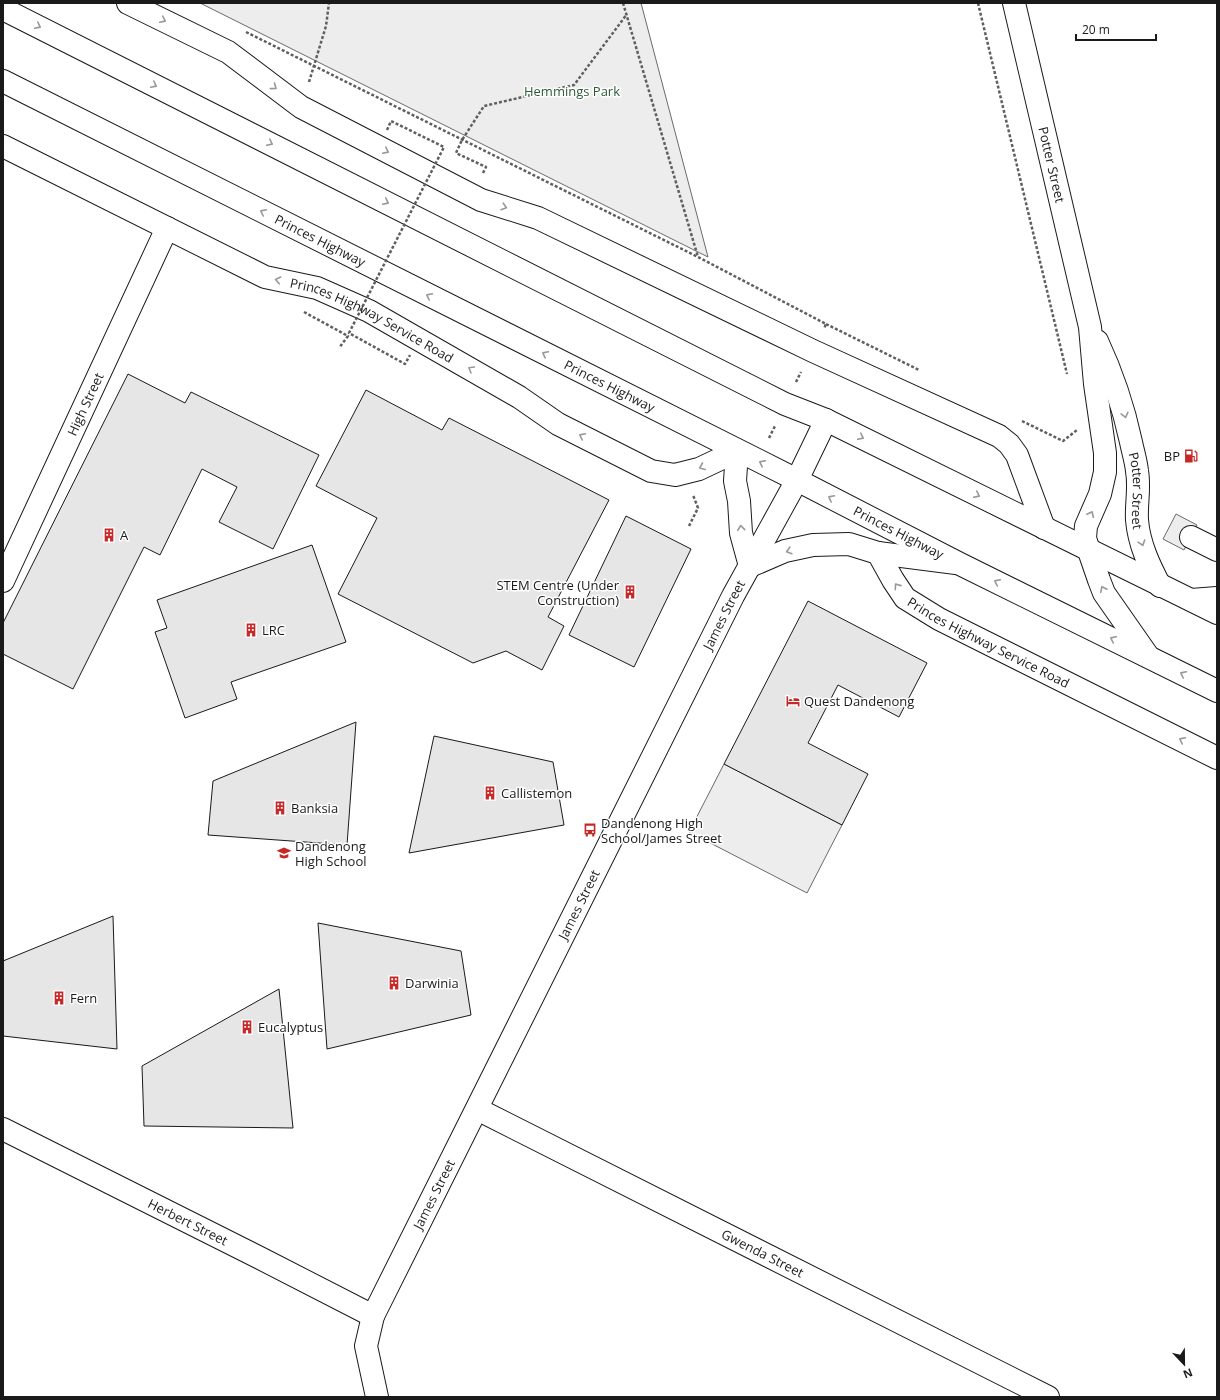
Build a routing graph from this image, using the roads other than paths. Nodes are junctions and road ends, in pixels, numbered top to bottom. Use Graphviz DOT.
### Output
graph roads {
  1 [pos="128,3"];
  2 [pos="1014,3"];
  3 [pos="3,9"];
  4 [pos="3,81"];
  5 [pos="3,146"];
  6 [pos="167,228"];
  7 [pos="1090,327"];
  8 [pos="1119,394"];
  9 [pos="1097,398"];
  10 [pos="826,420"];
  11 [pos="737,451"];
  12 [pos="796,480"];
  13 [pos="1044,528"];
  14 [pos="1191,537"];
  15 [pos="1217,550"];
  16 [pos="1090,551"];
  17 [pos="878,553"];
  18 [pos="960,564"];
  19 [pos="750,566"];
  20 [pos="3,581"];
  21 [pos="1160,586"];
  22 [pos="1217,598"];
  23 [pos="1191,600"];
  24 [pos="1217,613"];
  25 [pos="1148,657"];
  26 [pos="1217,691"];
  27 [pos="1217,758"];
  28 [pos="477,1109"];
  29 [pos="3,1129"];
  30 [pos="372,1316"];
  31 [pos="377,1397"];
  32 [pos="1048,1397"];
  1 -- 13 [label="main road, one-way"];
  2 -- 7 [label="main road, Potter Street"];
  3 -- 10 [label="main road, one-way"];
  11 -- 4 [label="main road, Princes Highway, one-way"];
  5 -- 6 [label="main road, Princes Highway Service Road"];
  11 -- 6 [label="main road, Princes Highway Service Road, one-way"];
  6 -- 20 [label="main road, High Street"];
  7 -- 8 [label="main road, Potter Street"];
  7 -- 9 [label="main road, Potter Street"];
  8 -- 9 [label="main road"];
  8 -- 21 [label="main road, Potter Street, one-way"];
  16 -- 9 [label="main road, Potter Street, one-way"];
  10 -- 12 [label="main road, James Street"];
  10 -- 13 [label="main road, one-way"];
  12 -- 11 [label="main road, Princes Highway, one-way"];
  19 -- 11 [label="main road, one-way"];
  18 -- 12 [label="main road, Princes Highway, one-way"];
  12 -- 19 [label="main road, James Street"];
  13 -- 16 [label="main road"];
  14 -- 15 [label="main road"];
  16 -- 21 [label="main road"];
  25 -- 16 [label="main road, Potter Street, one-way"];
  17 -- 18 [label="main road"];
  17 -- 19 [label="main road, one-way"];
  27 -- 17 [label="main road, Princes Highway Service Road, one-way"];
  25 -- 18 [label="main road, Princes Highway, one-way"];
  19 -- 28 [label="main road, James Street"];
  21 -- 23 [label="main road"];
  22 -- 23 [label="main road"];
  23 -- 24 [label="main road"];
  26 -- 25 [label="main road, Princes Highway, one-way"];
  28 -- 30 [label="main road, James Street"];
  28 -- 32 [label="main road, Gwenda Street"];
  29 -- 30 [label="main road, Herbert Street"];
  30 -- 31 [label="main road, James Street"];
}
